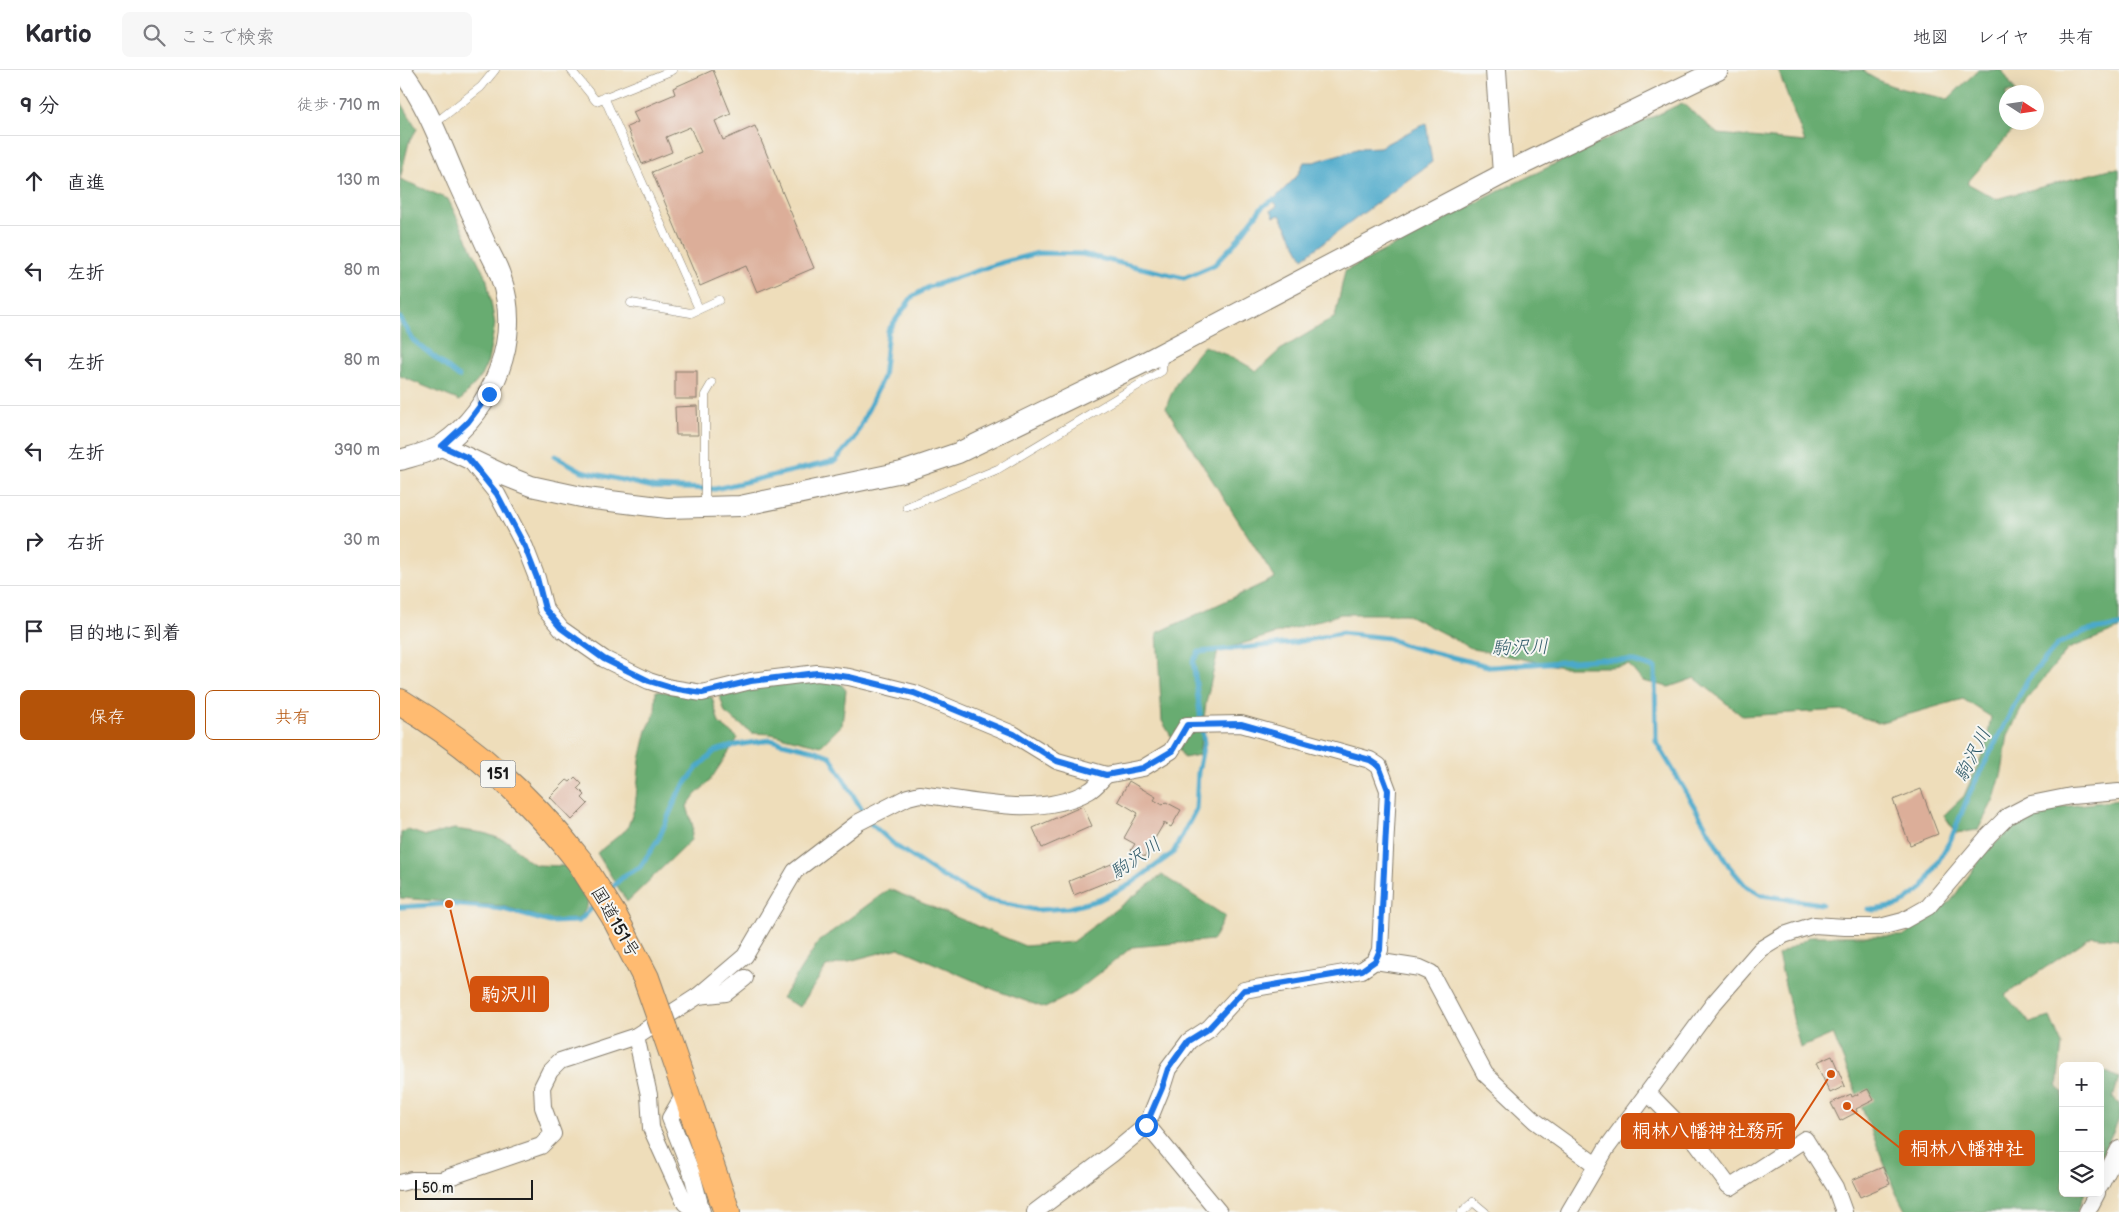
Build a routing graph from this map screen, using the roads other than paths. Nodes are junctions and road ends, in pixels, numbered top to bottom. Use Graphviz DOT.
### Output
graph roads {
  1 [pos="401,70"];
  2 [pos="495,70"];
  3 [pos="572,70"];
  4 [pos="673,70"];
  5 [pos="1496,70"];
  6 [pos="1718,70"];
  7 [pos="604,97"];
  8 [pos="432,125"];
  9 [pos="1503,174"];
  10 [pos="719,300"];
  11 [pos="630,303"];
  12 [pos="699,309"];
  13 [pos="1163,352"];
  14 [pos="712,383"];
  15 [pos="442,446"];
  16 [pos="468,458"];
  17 [pos="400,460"];
  18 [pos="705,503"];
  19 [pos="908,507"];
  20 [pos="400,702"];
  21 [pos="1106,775"];
  22 [pos="2119,792"];
  23 [pos="1375,961"];
  24 [pos="745,978"];
  25 [pos="698,996"];
  26 [pos="636,1036"];
  27 [pos="686,1090"];
  28 [pos="1648,1093"];
  29 [pos="1146,1125"];
  30 [pos="2119,1149"];
  31 [pos="1596,1165"];
  32 [pos="2104,1178"];
  33 [pos="400,1183"];
  34 [pos="2095,1197"];
  35 [pos="697,1212"];
  36 [pos="702,1212"];
  37 [pos="728,1212"];
  38 [pos="1035,1212"];
  39 [pos="1219,1212"];
  40 [pos="1462,1212"];
  41 [pos="1485,1212"];
  42 [pos="1569,1212"];
  43 [pos="1844,1212"];
  44 [pos="2087,1212"];
  1 -- 8 [label="street"];
  2 -- 8 [label="lane"];
  3 -- 7 [label="lane"];
  4 -- 7 [label="lane"];
  5 -- 9 [label="street"];
  6 -- 9 [label="street"];
  7 -- 12 [label="lane"];
  8 -- 15 [label="street"];
  9 -- 13 [label="street"];
  10 -- 12 [label="lane"];
  11 -- 12 [label="lane"];
  13 -- 18 [label="street"];
  13 -- 19 [label="lane"];
  14 -- 18 [label="lane"];
  15 -- 16 [label="street"];
  15 -- 17 [label="street"];
  16 -- 18 [label="street"];
  16 -- 21 [label="street"];
  20 -- 27 [label="highway, 国道151号 / 151, bridge"];
  21 -- 23 [label="street"];
  21 -- 25 [label="street"];
  22 -- 28 [label="street"];
  23 -- 29 [label="street"];
  23 -- 31 [label="street"];
  24 -- 25 [label="street"];
  25 -- 26 [label="street"];
  26 -- 33 [label="street"];
  26 -- 35 [label="street"];
  27 -- 36 [label="street"];
  27 -- 37 [label="highway, 国道151号 / 151"];
  28 -- 31 [label="street"];
  28 -- 43 [label="street"];
  29 -- 38 [label="street"];
  29 -- 39 [label="street"];
  30 -- 32 [label="street"];
  31 -- 42 [label="street"];
  34 -- 44 [label="street"];
  40 -- 41 [label="lane"];
}
